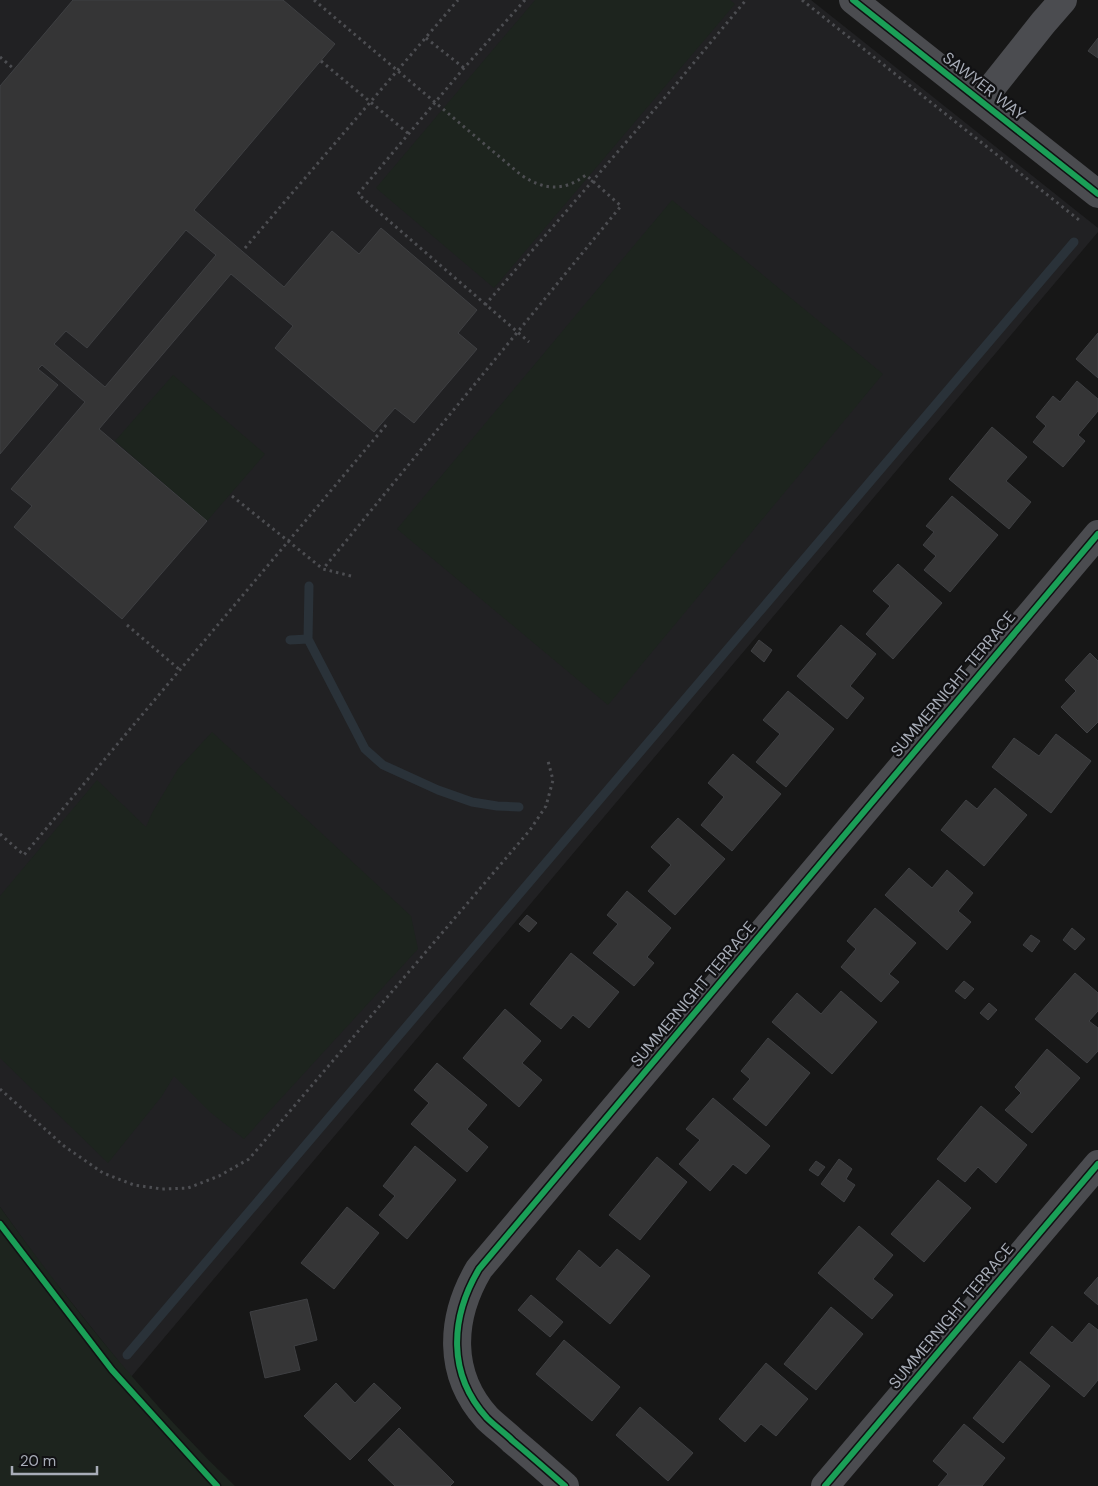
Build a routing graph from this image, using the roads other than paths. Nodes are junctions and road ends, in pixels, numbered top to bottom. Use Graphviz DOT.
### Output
graph roads {
  1 [pos="853,0"];
  2 [pos="1063,0"];
  3 [pos="981,101"];
  4 [pos="1098,194"];
  5 [pos="1098,534"];
  6 [pos="1098,1164"];
  7 [pos="566,1486"];
  8 [pos="825,1486"];
  1 -- 3 [label="street, SAWYER WAY"];
  2 -- 3 [label="street"];
  3 -- 4 [label="street, SAWYER WAY"];
  5 -- 7 [label="street, SUMMERNIGHT TERRACE"];
  6 -- 8 [label="street, SUMMERNIGHT TERRACE"];
}
